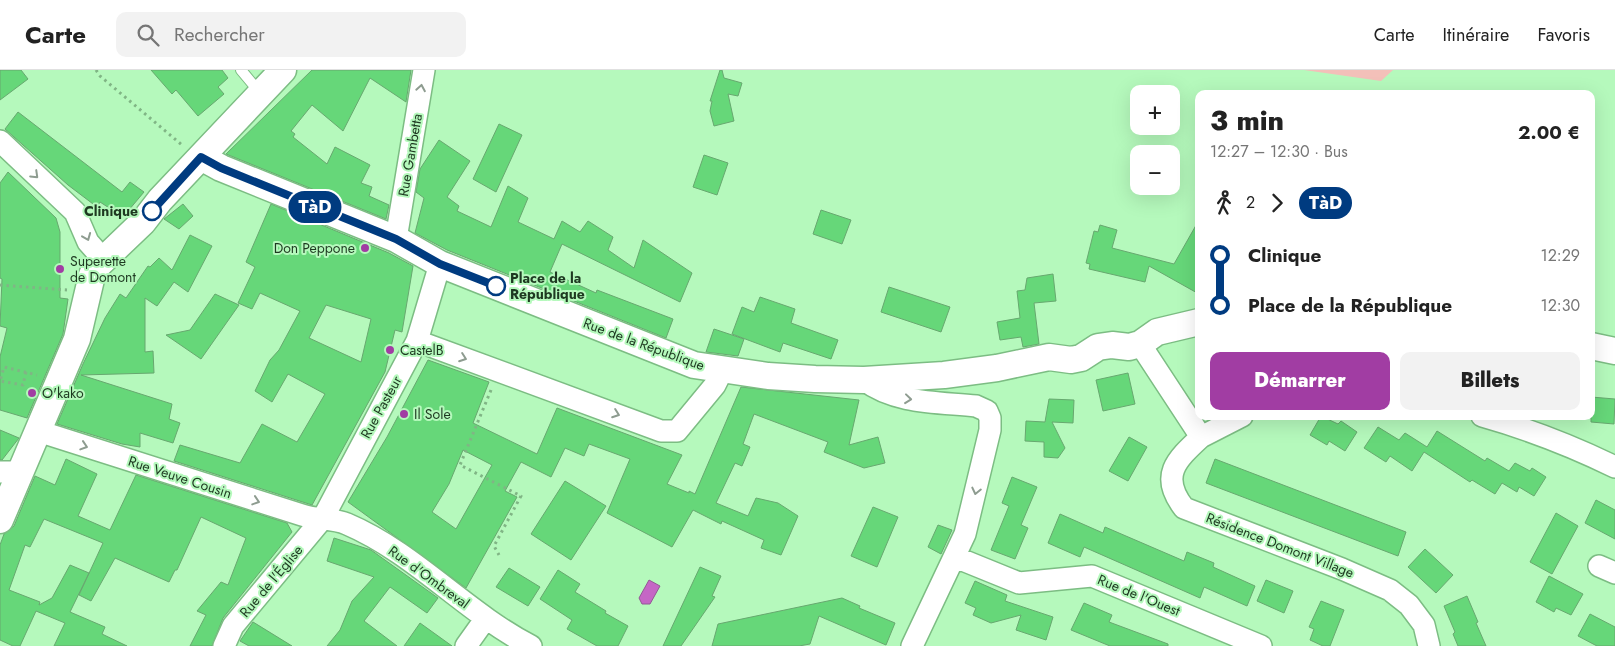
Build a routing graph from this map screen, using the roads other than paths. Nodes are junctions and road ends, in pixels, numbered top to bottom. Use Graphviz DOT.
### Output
graph roads {
  1 [pos="241,70"];
  2 [pos="283,70"];
  3 [pos="424,70"];
  4 [pos="262,94"];
  5 [pos="0,141"];
  6 [pos="193,152"];
  7 [pos="396,239"];
  8 [pos="103,258"];
  9 [pos="440,264"];
  10 [pos="1195,323"];
  11 [pos="417,341"];
  12 [pos="1140,344"];
  13 [pos="1595,347"];
  14 [pos="1615,351"];
  15 [pos="722,371"];
  16 [pos="864,380"];
  17 [pos="1234,420"];
  18 [pos="1496,420"];
  19 [pos="38,431"];
  20 [pos="1201,437"];
  21 [pos="1615,467"];
  22 [pos="10,472"];
  23 [pos="323,518"];
  24 [pos="0,520"];
  25 [pos="955,558"];
  26 [pos="486,618"];
  27 [pos="224,646"];
  28 [pos="466,646"];
  29 [pos="531,646"];
  30 [pos="912,646"];
  31 [pos="1261,646"];
  32 [pos="1429,646"];
  1 -- 4 [label="lane"];
  2 -- 4 [label="street"];
  7 -- 3 [label="street, Rue Gambetta, one-way"];
  4 -- 6 [label="street"];
  5 -- 8 [label="street, one-way"];
  6 -- 7 [label="street, Rue de la République"];
  6 -- 8 [label="street"];
  7 -- 9 [label="street, Rue de la République"];
  8 -- 19 [label="street"];
  9 -- 11 [label="street, Rue Pasteur"];
  9 -- 15 [label="street, Rue de la République"];
  10 -- 12 [label="street, Rue de la République"];
  11 -- 15 [label="street, one-way"];
  11 -- 23 [label="street, Rue Pasteur"];
  12 -- 16 [label="street, Rue de la République"];
  12 -- 20 [label="street"];
  13 -- 14 [label="street"];
  15 -- 16 [label="street, Rue de la République"];
  16 -- 25 [label="street, one-way"];
  17 -- 20 [label="street, Résidence Domont Village"];
  18 -- 21 [label="street"];
  19 -- 22 [label="street"];
  19 -- 23 [label="street, Rue Veuve Cousin, one-way"];
  20 -- 32 [label="street, Résidence Domont Village"];
  22 -- 24 [label="street"];
  23 -- 26 [label="street, Rue d'Ombreval"];
  23 -- 27 [label="street, Rue de l'Église"];
  25 -- 30 [label="street"];
  25 -- 31 [label="street, Rue de l'Ouest"];
  26 -- 28 [label="street"];
  26 -- 29 [label="street, Rue d'Ombreval"];
}
